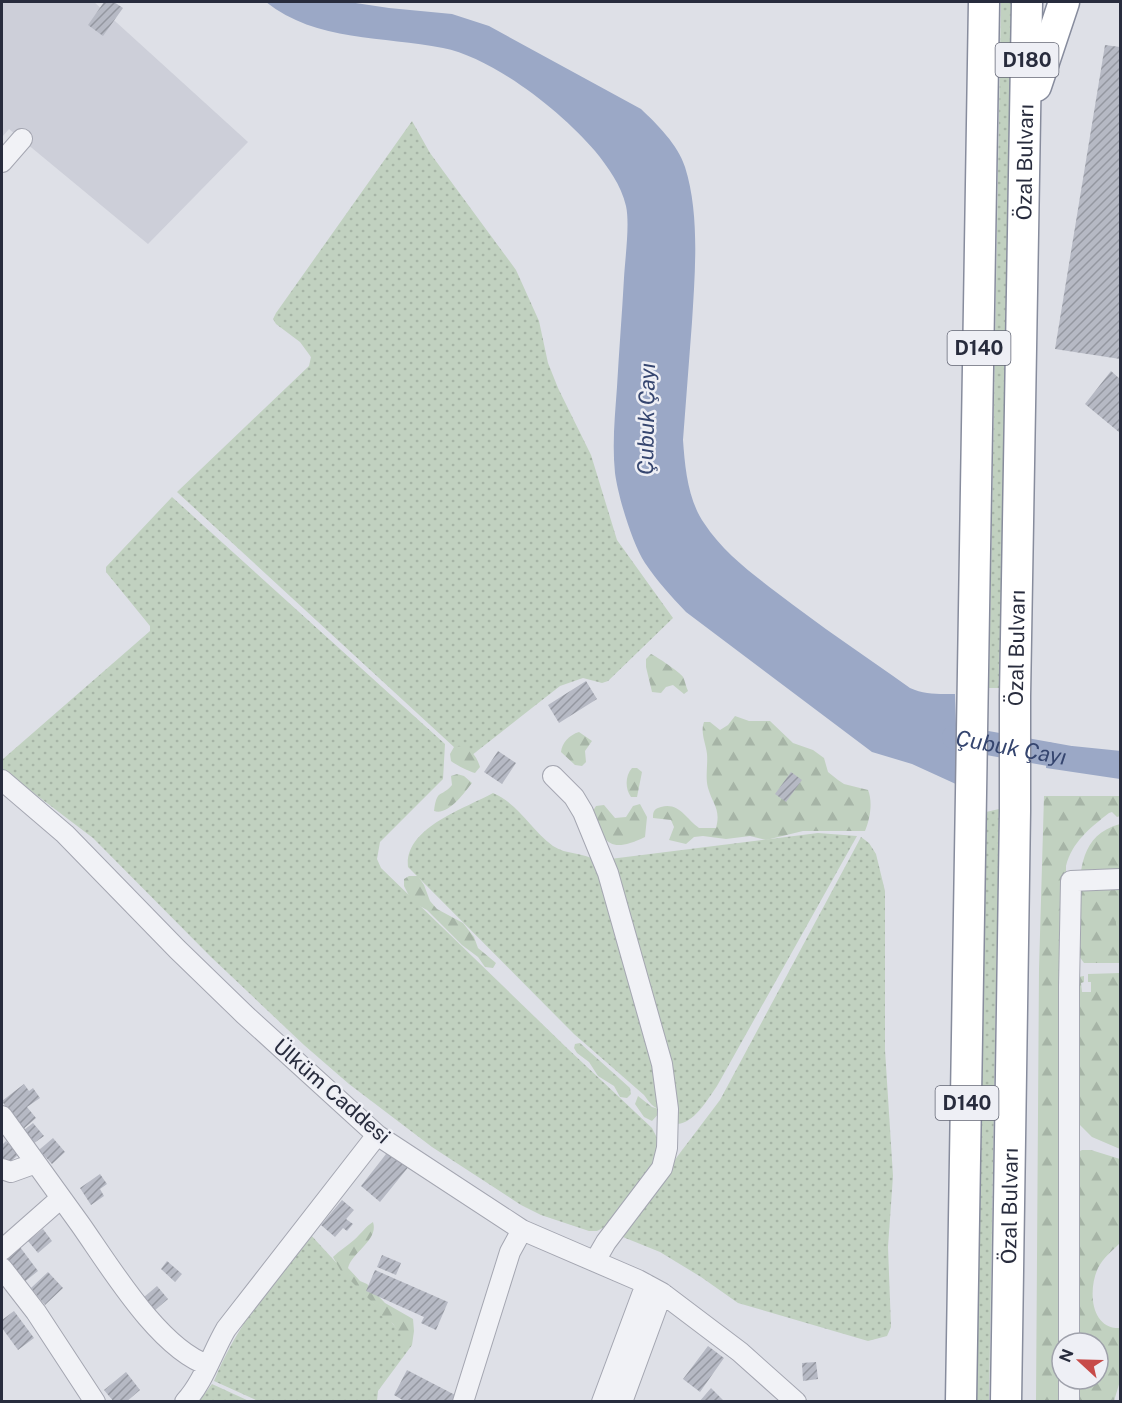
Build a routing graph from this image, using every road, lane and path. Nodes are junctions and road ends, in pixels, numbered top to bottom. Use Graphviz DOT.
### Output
graph roads {
  1 [pos="962,2"];
  2 [pos="984,2"];
  3 [pos="1027,2"];
  4 [pos="1064,2"];
  5 [pos="983,70"];
  6 [pos="1026,118"];
  7 [pos="22,140"];
  8 [pos="2,162"];
  9 [pos="553,776"];
  10 [pos="2,780"];
  11 [pos="1120,879"];
  12 [pos="2,1116"];
  13 [pos="377,1135"];
  14 [pos="36,1163"];
  15 [pos="2,1169"];
  16 [pos="61,1198"];
  17 [pos="522,1230"];
  18 [pos="2,1250"];
  19 [pos="595,1261"];
  20 [pos="2,1268"];
  21 [pos="654,1288"];
  22 [pos="1069,1331"];
  23 [pos="208,1365"];
  24 [pos="95,1401"];
  25 [pos="185,1401"];
  26 [pos="463,1401"];
  27 [pos="602,1401"];
  28 [pos="622,1401"];
  29 [pos="796,1401"];
  30 [pos="961,1401"];
  31 [pos="1006,1401"];
  1 -- 5 [label="highway"];
  2 -- 5 [label="highway, Özal Bulvarı / D140"];
  3 -- 6 [label="highway, Özal Bulvarı / D180"];
  4 -- 6 [label="highway"];
  5 -- 30 [label="highway, Özal Bulvarı / D140"];
  6 -- 31 [label="highway, Özal Bulvarı / D140"];
  7 -- 8 [label="street"];
  9 -- 19 [label="street"];
  10 -- 13 [label="street, Ülküm Caddesi"];
  11 -- 22 [label="street"];
  12 -- 14 [label="street"];
  13 -- 17 [label="street, Ülküm Caddesi"];
  13 -- 23 [label="street"];
  14 -- 15 [label="street"];
  14 -- 16 [label="street"];
  16 -- 18 [label="street"];
  16 -- 23 [label="street"];
  17 -- 19 [label="street, Ülküm Caddesi"];
  17 -- 26 [label="street"];
  19 -- 21 [label="street, Ülküm Caddesi"];
  20 -- 24 [label="street"];
  21 -- 27 [label="street"];
  21 -- 28 [label="street"];
  21 -- 29 [label="street, Ülküm Caddesi"];
  23 -- 25 [label="street"];
}
